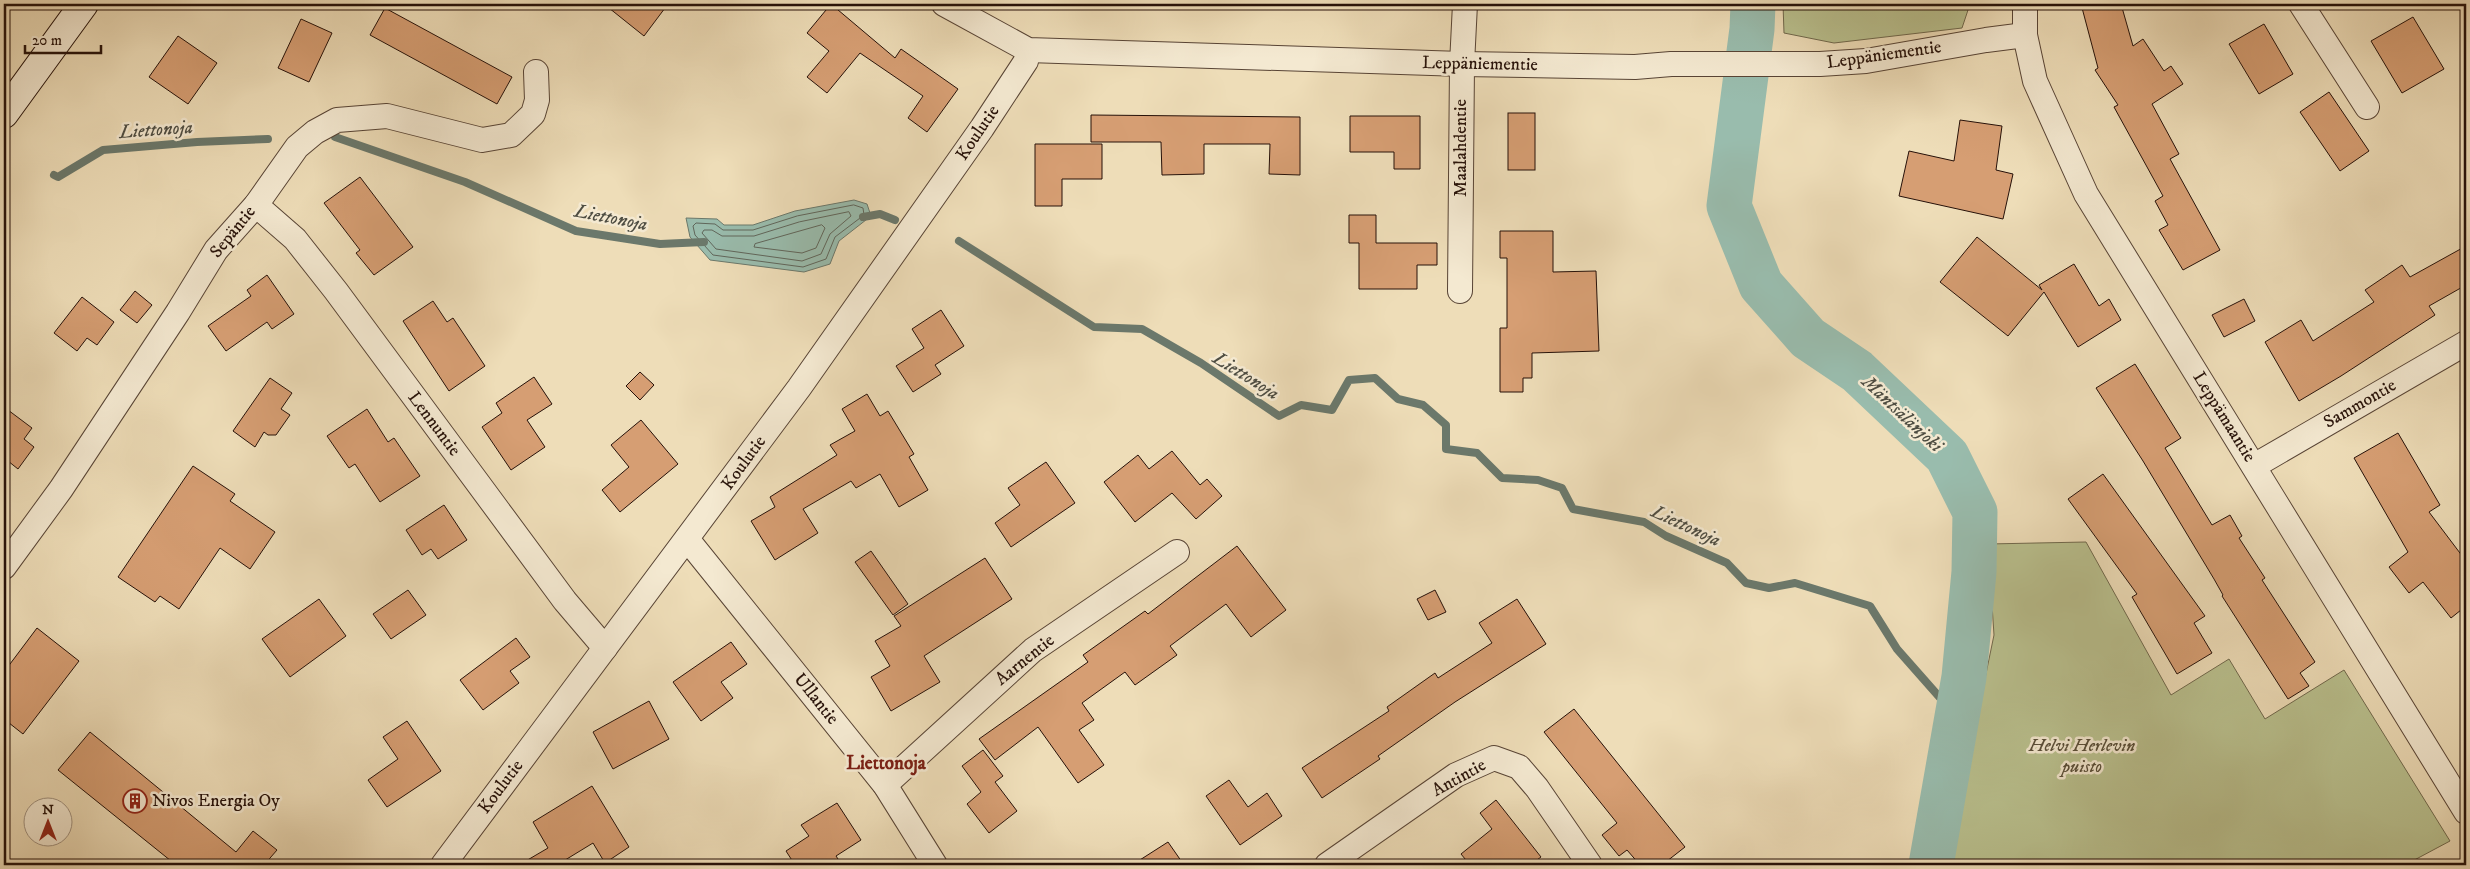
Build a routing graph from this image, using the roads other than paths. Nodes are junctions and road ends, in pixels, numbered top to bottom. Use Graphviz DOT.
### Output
graph roads {
  1 [pos="84,4"];
  2 [pos="944,4"];
  3 [pos="1465,4"];
  4 [pos="2025,4"];
  5 [pos="2305,5"];
  6 [pos="2025,35"];
  7 [pos="1028,50"];
  8 [pos="1462,64"];
  9 [pos="536,72"];
  10 [pos="2367,106"];
  11 [pos="4,114"];
  12 [pos="256,205"];
  13 [pos="1460,291"];
  14 [pos="2466,343"];
  15 [pos="2254,466"];
  16 [pos="688,539"];
  17 [pos="1177,552"];
  18 [pos="4,567"];
  19 [pos="605,648"];
  20 [pos="885,785"];
  21 [pos="2466,812"];
  22 [pos="929,863"];
  23 [pos="443,865"];
  24 [pos="1327,865"];
  25 [pos="1590,865"];
  1 -- 11 [label="main road"];
  2 -- 7 [label="street, Leppäniementie"];
  3 -- 8 [label="street, Maalahdentie"];
  4 -- 6 [label="street, Leppämaantie"];
  5 -- 10 [label="street"];
  6 -- 8 [label="street, Leppäniementie"];
  6 -- 15 [label="street, Leppämaantie"];
  7 -- 8 [label="street, Leppäniementie"];
  7 -- 16 [label="street, Koulutie"];
  8 -- 13 [label="street, Maalahdentie"];
  9 -- 12 [label="street, Sepäntie"];
  12 -- 18 [label="street, Sepäntie"];
  12 -- 19 [label="street, Lennuntie"];
  14 -- 15 [label="street, Sammontie"];
  15 -- 21 [label="street, Leppämaantie"];
  16 -- 19 [label="street, Koulutie"];
  16 -- 20 [label="street, Ullantie"];
  17 -- 20 [label="street, Aarnentie"];
  19 -- 23 [label="street, Koulutie"];
  20 -- 22 [label="street, Ullantie"];
  24 -- 25 [label="street, Antintie"];
}
